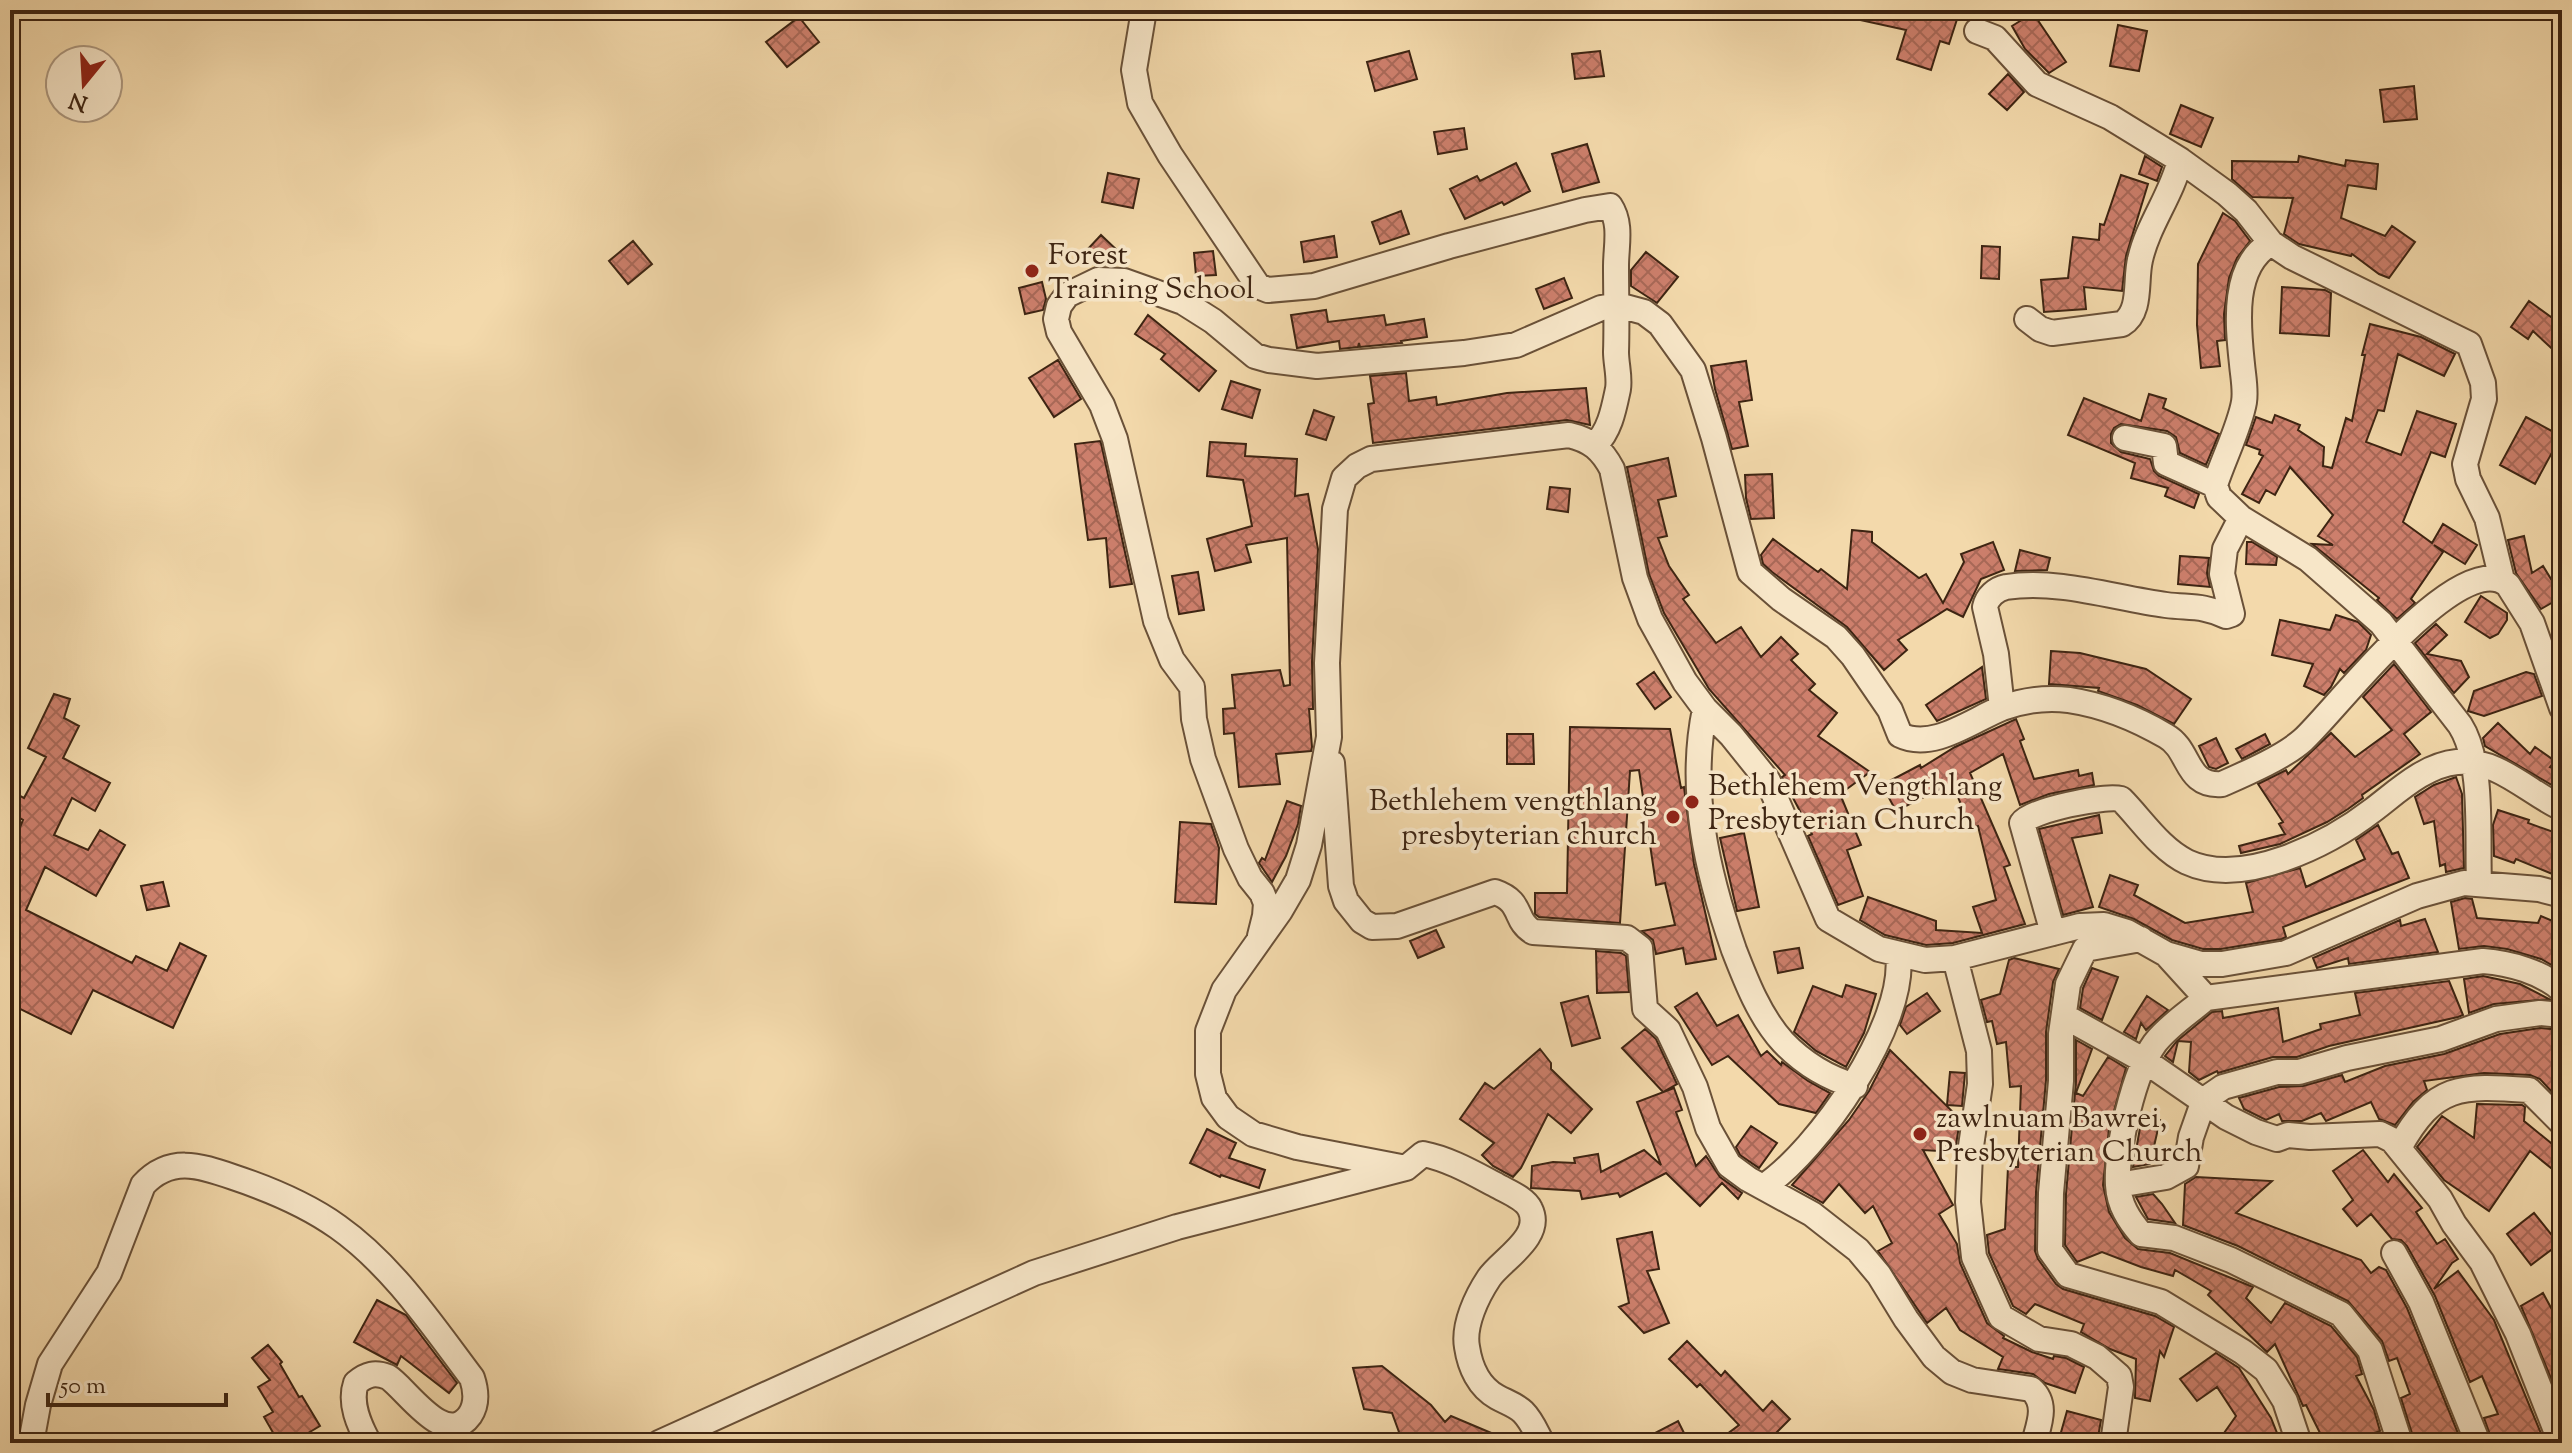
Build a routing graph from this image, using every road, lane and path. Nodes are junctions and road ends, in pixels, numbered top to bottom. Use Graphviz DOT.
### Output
graph roads {
  1 [pos="1144,10"];
  2 [pos="1977,31"];
  3 [pos="2180,160"];
  4 [pos="2271,243"];
  5 [pos="1618,305"];
  6 [pos="2027,319"];
  7 [pos="2125,438"];
  8 [pos="1595,445"];
  9 [pos="2215,485"];
  10 [pos="2241,518"];
  11 [pos="2502,580"];
  12 [pos="2395,641"];
  13 [pos="2002,708"];
  14 [pos="2562,708"];
  15 [pos="1705,709"];
  16 [pos="1329,737"];
  17 [pos="2474,762"];
  18 [pos="2562,808"];
  19 [pos="2479,883"];
  20 [pos="2562,895"];
  21 [pos="2053,933"];
  22 [pos="1260,936"];
  23 [pos="2141,939"];
  24 [pos="2166,954"];
  25 [pos="1898,955"];
  26 [pos="1955,958"];
  27 [pos="2562,990"];
  28 [pos="2206,998"];
  29 [pos="2562,1015"];
  30 [pos="2064,1016"];
  31 [pos="2145,1061"];
  32 [pos="1855,1086"];
  33 [pos="2204,1100"];
  34 [pos="2562,1123"];
  35 [pos="2399,1148"];
  36 [pos="1406,1168"];
  37 [pos="2118,1185"];
  38 [pos="1763,1187"];
  39 [pos="2394,1253"];
  40 [pos="31,1443"];
  41 [pos="369,1443"];
  42 [pos="659,1443"];
  43 [pos="1542,1443"];
  44 [pos="2034,1443"];
  45 [pos="2113,1443"];
  46 [pos="2299,1443"];
  47 [pos="2400,1443"];
  48 [pos="2478,1443"];
  49 [pos="2561,1443"];
  1 -- 5 [label="street"];
  2 -- 3 [label="street"];
  3 -- 4 [label="street"];
  3 -- 6 [label="street"];
  4 -- 9 [label="street"];
  4 -- 11 [label="street"];
  5 -- 8 [label="street"];
  5 -- 13 [label="street"];
  5 -- 22 [label="street"];
  7 -- 9 [label="street"];
  8 -- 15 [label="street"];
  8 -- 16 [label="street"];
  9 -- 10 [label="street"];
  10 -- 12 [label="street"];
  10 -- 13 [label="street"];
  11 -- 12 [label="street"];
  11 -- 14 [label="street"];
  12 -- 13 [label="street"];
  12 -- 17 [label="street"];
  15 -- 25 [label="street"];
  15 -- 32 [label="street"];
  16 -- 22 [label="street"];
  16 -- 38 [label="street"];
  17 -- 18 [label="street"];
  17 -- 19 [label="street"];
  17 -- 21 [label="street"];
  19 -- 20 [label="street"];
  19 -- 24 [label="street"];
  21 -- 23 [label="street"];
  21 -- 26 [label="street"];
  22 -- 36 [label="street"];
  23 -- 24 [label="street"];
  23 -- 30 [label="street"];
  24 -- 28 [label="street"];
  25 -- 26 [label="street"];
  25 -- 32 [label="street"];
  26 -- 45 [label="street"];
  27 -- 28 [label="street"];
  28 -- 31 [label="street"];
  29 -- 33 [label="street"];
  30 -- 31 [label="street"];
  30 -- 46 [label="street"];
  31 -- 33 [label="street"];
  31 -- 37 [label="street"];
  32 -- 38 [label="street"];
  33 -- 35 [label="street"];
  33 -- 37 [label="street"];
  34 -- 35 [label="street"];
  35 -- 49 [label="street"];
  36 -- 42 [label="street"];
  36 -- 43 [label="street"];
  37 -- 47 [label="street"];
  38 -- 44 [label="street"];
  39 -- 48 [label="street"];
  40 -- 41 [label="street"];
}
